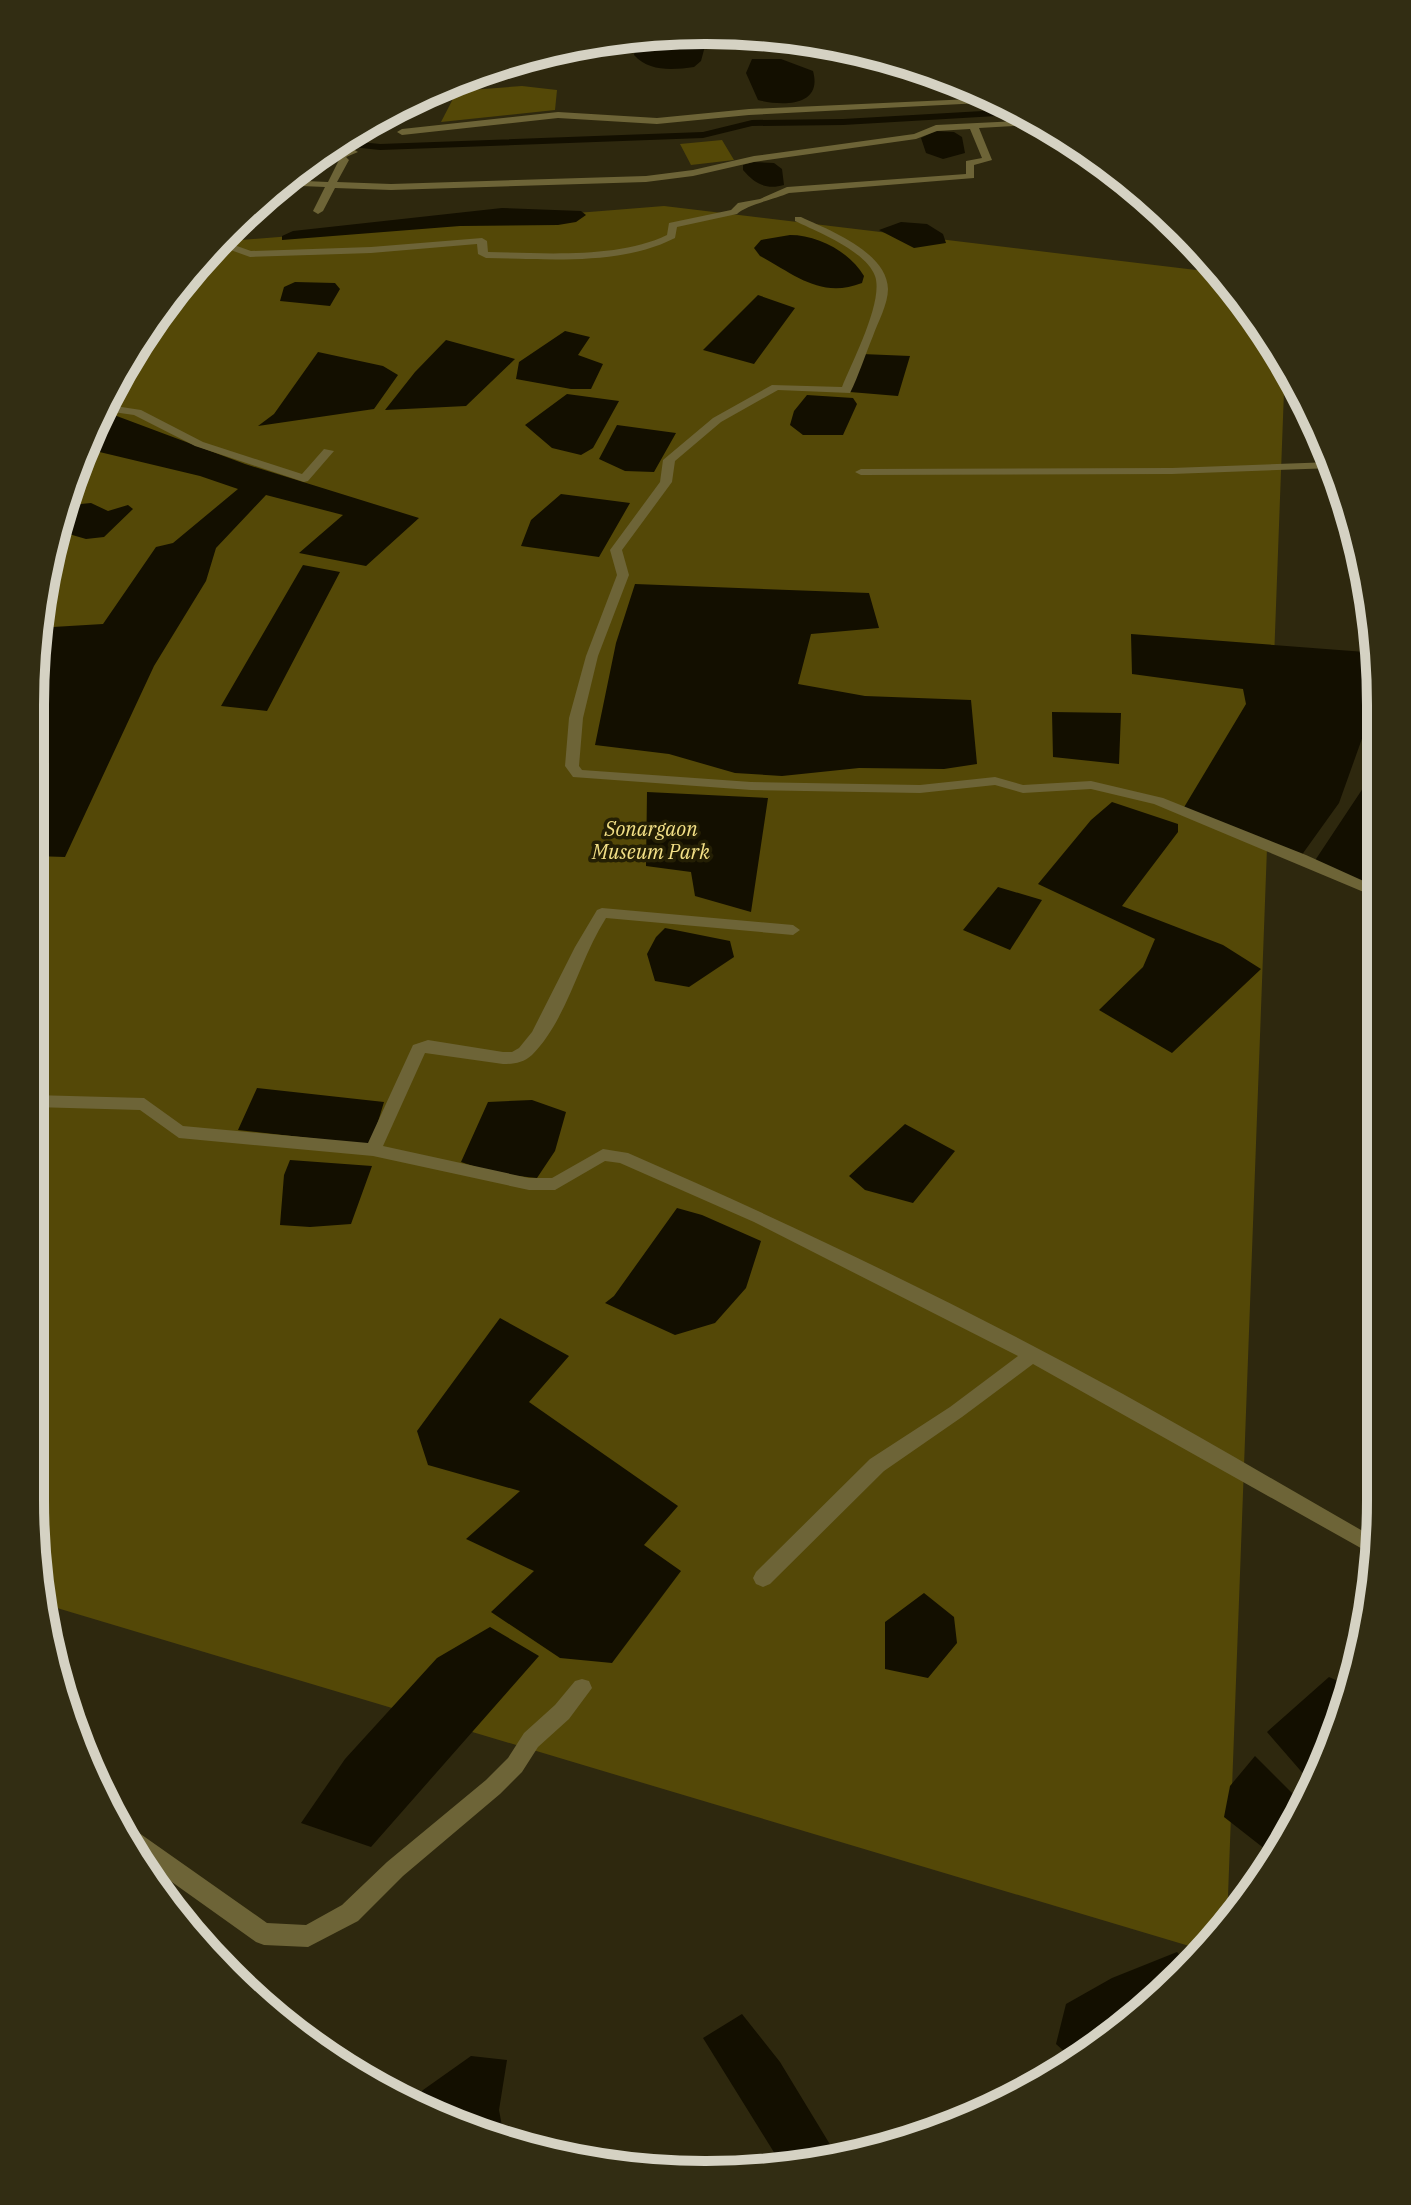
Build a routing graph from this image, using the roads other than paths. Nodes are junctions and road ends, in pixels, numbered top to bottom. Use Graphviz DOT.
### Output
graph roads {
  1 [pos="974,101"];
  2 [pos="1018,123"];
  3 [pos="973,125"];
  4 [pos="402,132"];
  5 [pos="353,152"];
  6 [pos="337,156"];
  7 [pos="340,156"];
  8 [pos="300,183"];
  9 [pos="331,184"];
  10 [pos="318,211"];
  11 [pos="798,219"];
  12 [pos="230,247"];
  13 [pos="114,409"];
  14 [pos="328,451"];
  15 [pos="1313,451"];
  16 [pos="1319,457"];
  17 [pos="1323,467"];
  18 [pos="861,472"];
  19 [pos="1367,888"];
  20 [pos="793,930"];
  21 [pos="44,1101"];
  22 [pos="373,1150"];
  23 [pos="1032,1355"];
  24 [pos="1366,1543"];
  25 [pos="763,1578"];
  26 [pos="582,1688"];
  27 [pos="145,1850"];
  1 -- 4 [label="street"];
  2 -- 3 [label="street"];
  3 -- 9 [label="street"];
  3 -- 12 [label="street"];
  5 -- 7 [label="street"];
  6 -- 7 [label="street"];
  7 -- 9 [label="street"];
  8 -- 9 [label="street"];
  9 -- 10 [label="street"];
  11 -- 19 [label="street"];
  13 -- 14 [label="street"];
  15 -- 16 [label="street"];
  17 -- 18 [label="street"];
  20 -- 22 [label="street"];
  21 -- 22 [label="street"];
  22 -- 23 [label="street"];
  23 -- 24 [label="street"];
  23 -- 25 [label="street"];
  26 -- 27 [label="street"];
}
